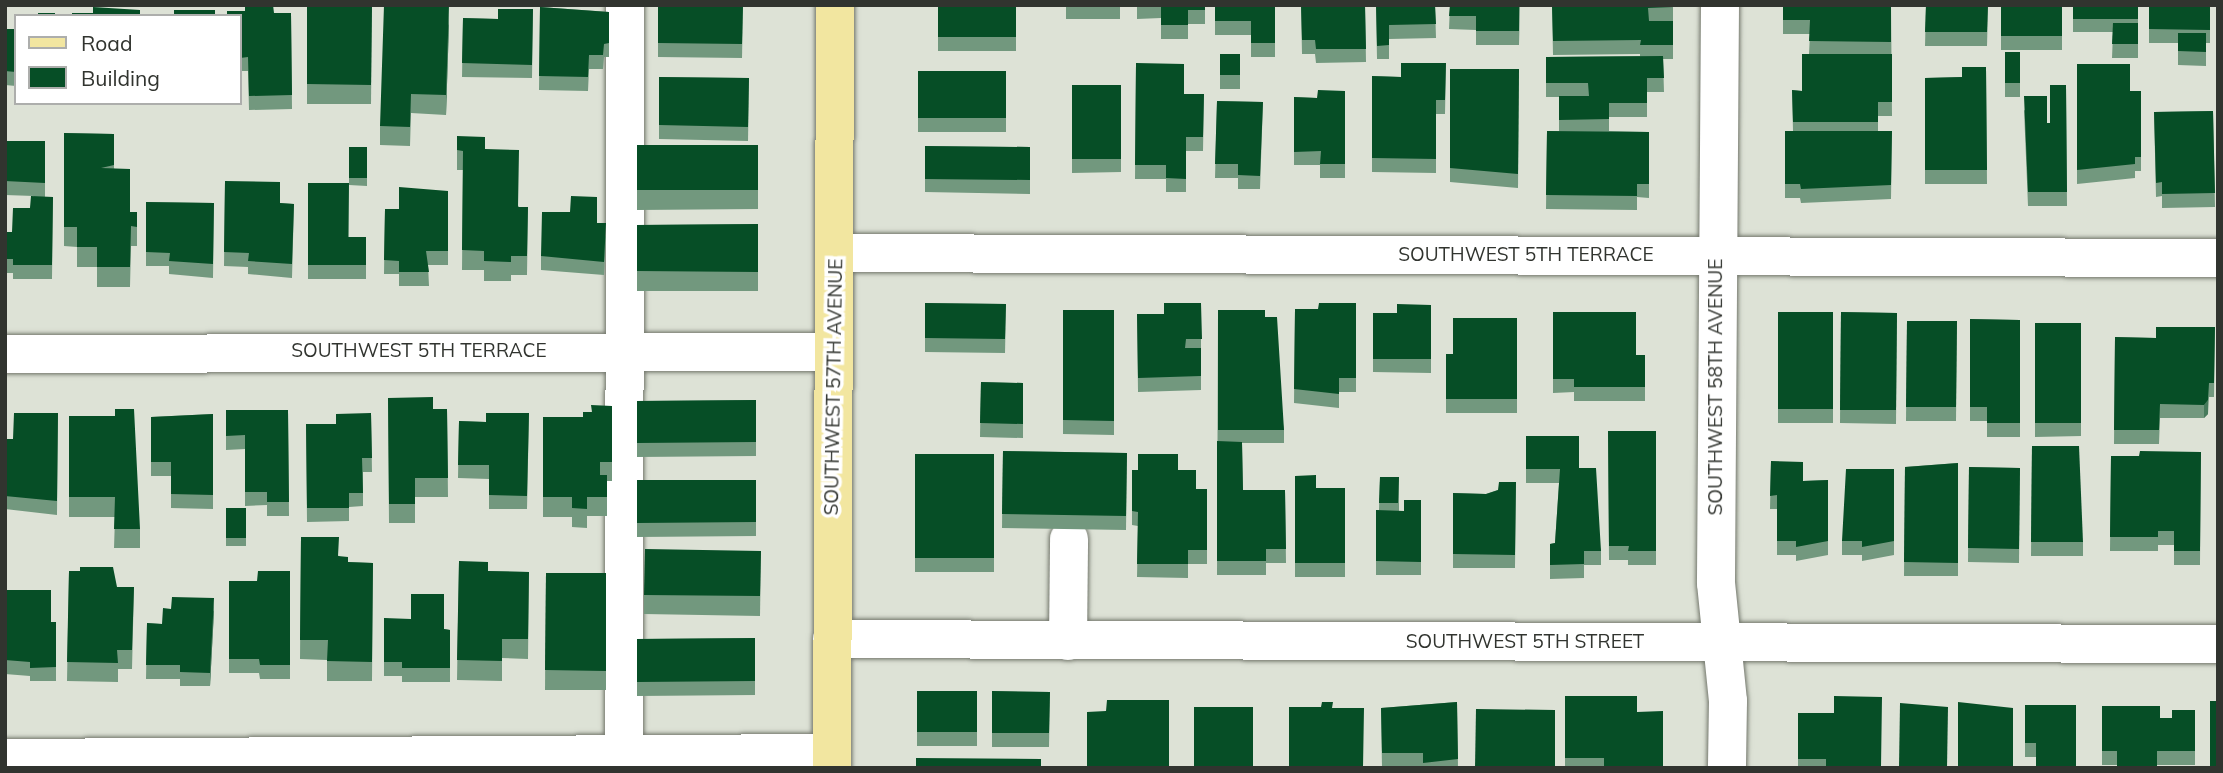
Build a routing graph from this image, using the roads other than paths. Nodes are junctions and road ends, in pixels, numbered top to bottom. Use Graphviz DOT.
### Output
graph roads {
  1 [pos="625,5"];
  2 [pos="835,5"];
  3 [pos="1720,5"];
  4 [pos="835,253"];
  5 [pos="1716,255"];
  6 [pos="2218,258"];
  7 [pos="627,349"];
  8 [pos="834,352"];
  9 [pos="5,354"];
  10 [pos="1069,539"];
  11 [pos="832,639"];
  12 [pos="1068,641"];
  13 [pos="1722,642"];
  14 [pos="2218,643"];
  15 [pos="5,758"];
  16 [pos="832,760"];
  17 [pos="624,761"];
  18 [pos="1727,768"];
  1 -- 7 [label="street"];
  2 -- 4 [label="main road, SOUTHWEST 57TH AVENUE"];
  3 -- 5 [label="street, SOUTHWEST 58TH AVENUE"];
  4 -- 5 [label="street, SOUTHWEST 5TH TERRACE"];
  4 -- 8 [label="main road, SOUTHWEST 57TH AVENUE"];
  5 -- 6 [label="street, SOUTHWEST 5TH TERRACE"];
  5 -- 13 [label="street, SOUTHWEST 58TH AVENUE"];
  7 -- 8 [label="street, SOUTHWEST 5TH TERRACE"];
  7 -- 9 [label="street, SOUTHWEST 5TH TERRACE"];
  7 -- 17 [label="street"];
  8 -- 11 [label="main road, SOUTHWEST 57TH AVENUE"];
  10 -- 12 [label="street"];
  11 -- 12 [label="street, SOUTHWEST 5TH STREET"];
  11 -- 16 [label="main road, SOUTHWEST 57TH AVENUE"];
  12 -- 13 [label="street, SOUTHWEST 5TH STREET"];
  13 -- 14 [label="street, SOUTHWEST 5TH STREET"];
  13 -- 18 [label="street, SOUTHWEST 58TH AVENUE"];
  15 -- 17 [label="street"];
  16 -- 17 [label="street"];
}
